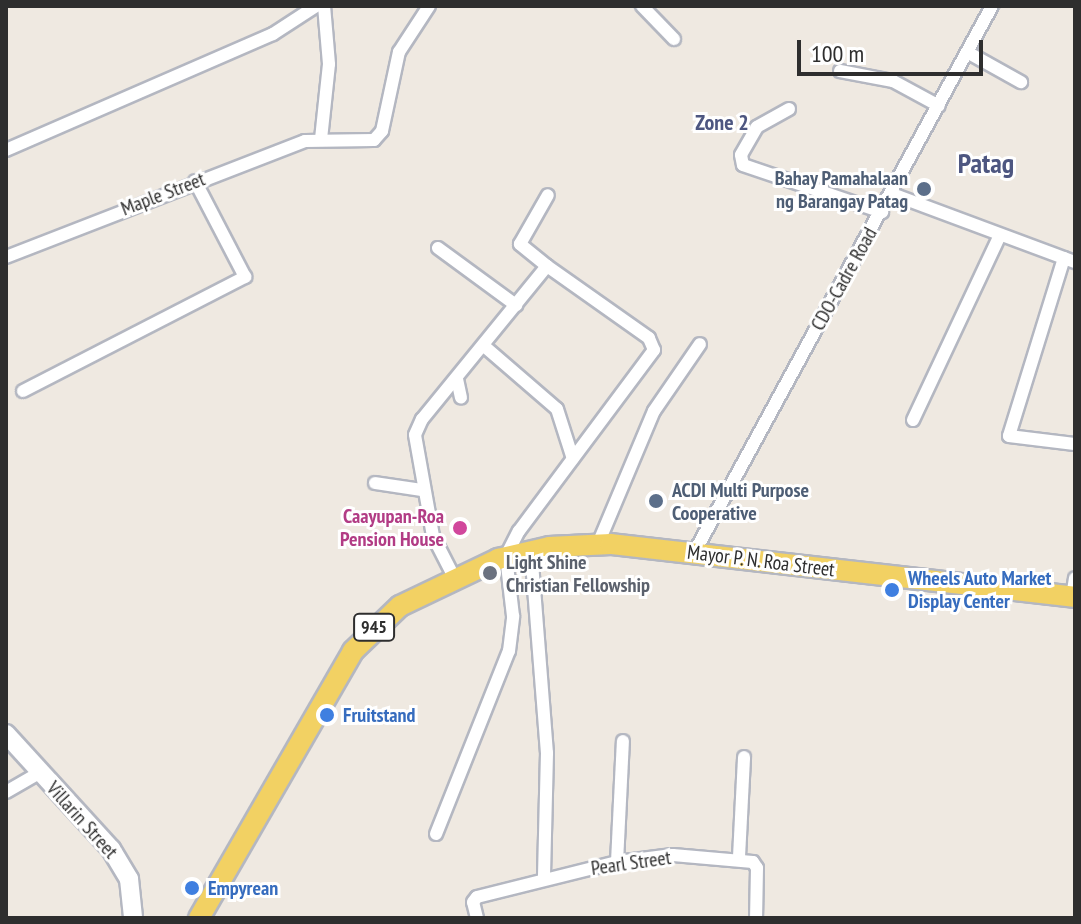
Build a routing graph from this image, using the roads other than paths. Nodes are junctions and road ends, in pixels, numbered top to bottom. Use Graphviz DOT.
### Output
graph roads {
  1 [pos="316,6"];
  2 [pos="324,6"];
  3 [pos="429,6"];
  4 [pos="642,6"];
  5 [pos="992,6"];
  6 [pos="674,39"];
  7 [pos="967,52"];
  8 [pos="840,71"];
  9 [pos="1021,82"];
  10 [pos="939,106"];
  11 [pos="789,109"];
  12 [pos="321,139"];
  13 [pos="6,150"];
  14 [pos="195,181"];
  15 [pos="892,194"];
  16 [pos="548,195"];
  17 [pos="882,212"];
  18 [pos="1000,235"];
  19 [pos="438,248"];
  20 [pos="6,257"];
  21 [pos="1070,260"];
  22 [pos="547,266"];
  23 [pos="516,305"];
  24 [pos="700,344"];
  25 [pos="484,346"];
  26 [pos="457,379"];
  27 [pos="23,391"];
  28 [pos="461,398"];
  29 [pos="913,420"];
  30 [pos="1075,444"];
  31 [pos="573,459"];
  32 [pos="375,483"];
  33 [pos="422,490"];
  34 [pos="598,544"];
  35 [pos="531,550"];
  36 [pos="694,553"];
  37 [pos="506,556"];
  38 [pos="454,577"];
  39 [pos="1074,591"];
  40 [pos="6,734"];
  41 [pos="623,741"];
  42 [pos="744,757"];
  43 [pos="39,773"];
  44 [pos="6,792"];
  45 [pos="436,834"];
  46 [pos="739,857"];
  47 [pos="617,862"];
  48 [pos="544,878"];
  49 [pos="133,918"];
  50 [pos="199,918"];
  51 [pos="477,918"];
  52 [pos="756,918"];
  1 -- 13 [label="street"];
  2 -- 12 [label="street"];
  3 -- 12 [label="street"];
  4 -- 6 [label="street"];
  5 -- 7 [label="street, CDO-Cadre Road"];
  7 -- 9 [label="street"];
  7 -- 10 [label="street, CDO-Cadre Road"];
  8 -- 10 [label="street"];
  10 -- 15 [label="street, CDO-Cadre Road"];
  11 -- 17 [label="street"];
  12 -- 14 [label="street, Maple Street"];
  14 -- 20 [label="street, Maple Street"];
  14 -- 27 [label="street"];
  15 -- 17 [label="street, CDO-Cadre Road"];
  15 -- 18 [label="street"];
  16 -- 22 [label="street"];
  17 -- 36 [label="street, CDO-Cadre Road"];
  18 -- 21 [label="street"];
  18 -- 29 [label="street"];
  19 -- 23 [label="street"];
  21 -- 30 [label="street"];
  22 -- 23 [label="street"];
  22 -- 31 [label="street"];
  23 -- 25 [label="street"];
  24 -- 34 [label="street"];
  25 -- 26 [label="street"];
  25 -- 31 [label="street"];
  26 -- 28 [label="street"];
  26 -- 33 [label="street"];
  31 -- 37 [label="street"];
  32 -- 33 [label="street"];
  33 -- 38 [label="street"];
  34 -- 35 [label="main road, Mayor P. N. Roa Street / 945"];
  34 -- 36 [label="main road, Mayor P. N. Roa Street / 945"];
  35 -- 37 [label="main road, Mayor P. N. Roa Street / 945"];
  35 -- 48 [label="street"];
  36 -- 39 [label="main road, Mayor P. N. Roa Street / 945"];
  37 -- 38 [label="main road, Mayor P. N. Roa Street / 945"];
  37 -- 45 [label="street"];
  38 -- 50 [label="main road, Mayor P. N. Roa Street / 945"];
  40 -- 43 [label="main road, Villarin Street"];
  41 -- 47 [label="street"];
  42 -- 46 [label="street"];
  43 -- 44 [label="street"];
  43 -- 49 [label="main road, Villarin Street"];
  46 -- 47 [label="street, Pearl Street"];
  46 -- 52 [label="street"];
  47 -- 48 [label="street, Pearl Street"];
  48 -- 51 [label="street, Pearl Street"];
}
